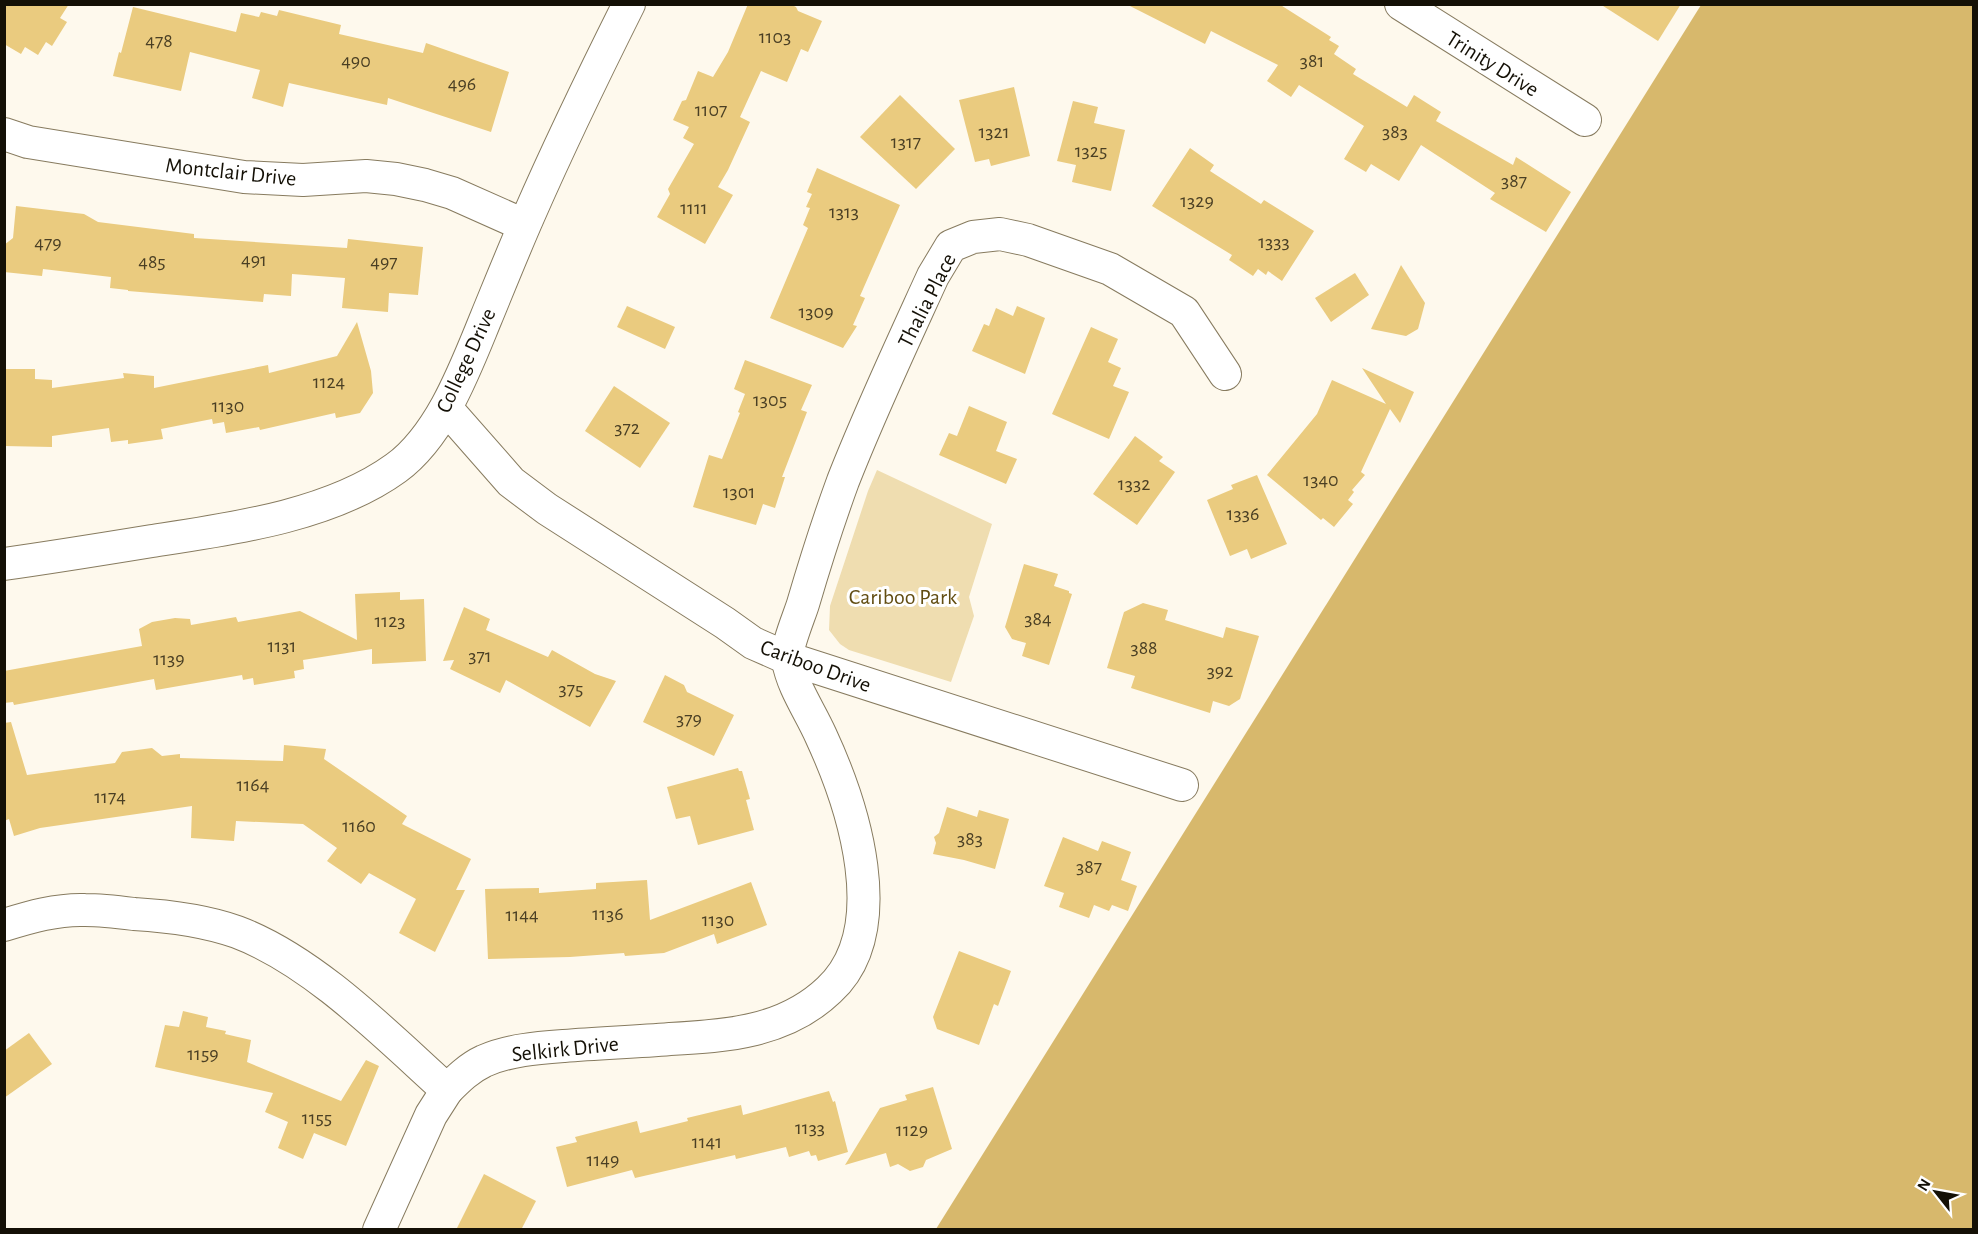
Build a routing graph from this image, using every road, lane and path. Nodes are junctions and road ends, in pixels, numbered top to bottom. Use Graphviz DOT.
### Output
graph roads {
  1 [pos="629,4"];
  2 [pos="1401,4"];
  3 [pos="1586,120"];
  4 [pos="4,134"];
  5 [pos="524,225"];
  6 [pos="1225,374"];
  7 [pos="446,408"];
  8 [pos="4,564"];
  9 [pos="787,658"];
  10 [pos="1182,785"];
  11 [pos="4,925"];
  12 [pos="447,1090"];
  13 [pos="379,1230"];
  1 -- 5 [label="street, College Drive"];
  2 -- 3 [label="street, Trinity Drive"];
  4 -- 5 [label="street, Montclair Drive"];
  5 -- 7 [label="street, College Drive"];
  6 -- 9 [label="street, Thalia Place"];
  7 -- 8 [label="street, College Drive"];
  7 -- 9 [label="street, Cariboo Drive"];
  9 -- 10 [label="street, Cariboo Drive"];
  9 -- 12 [label="street, Selkirk Drive"];
  11 -- 12 [label="street"];
  12 -- 13 [label="street, Selkirk Drive"];
}
